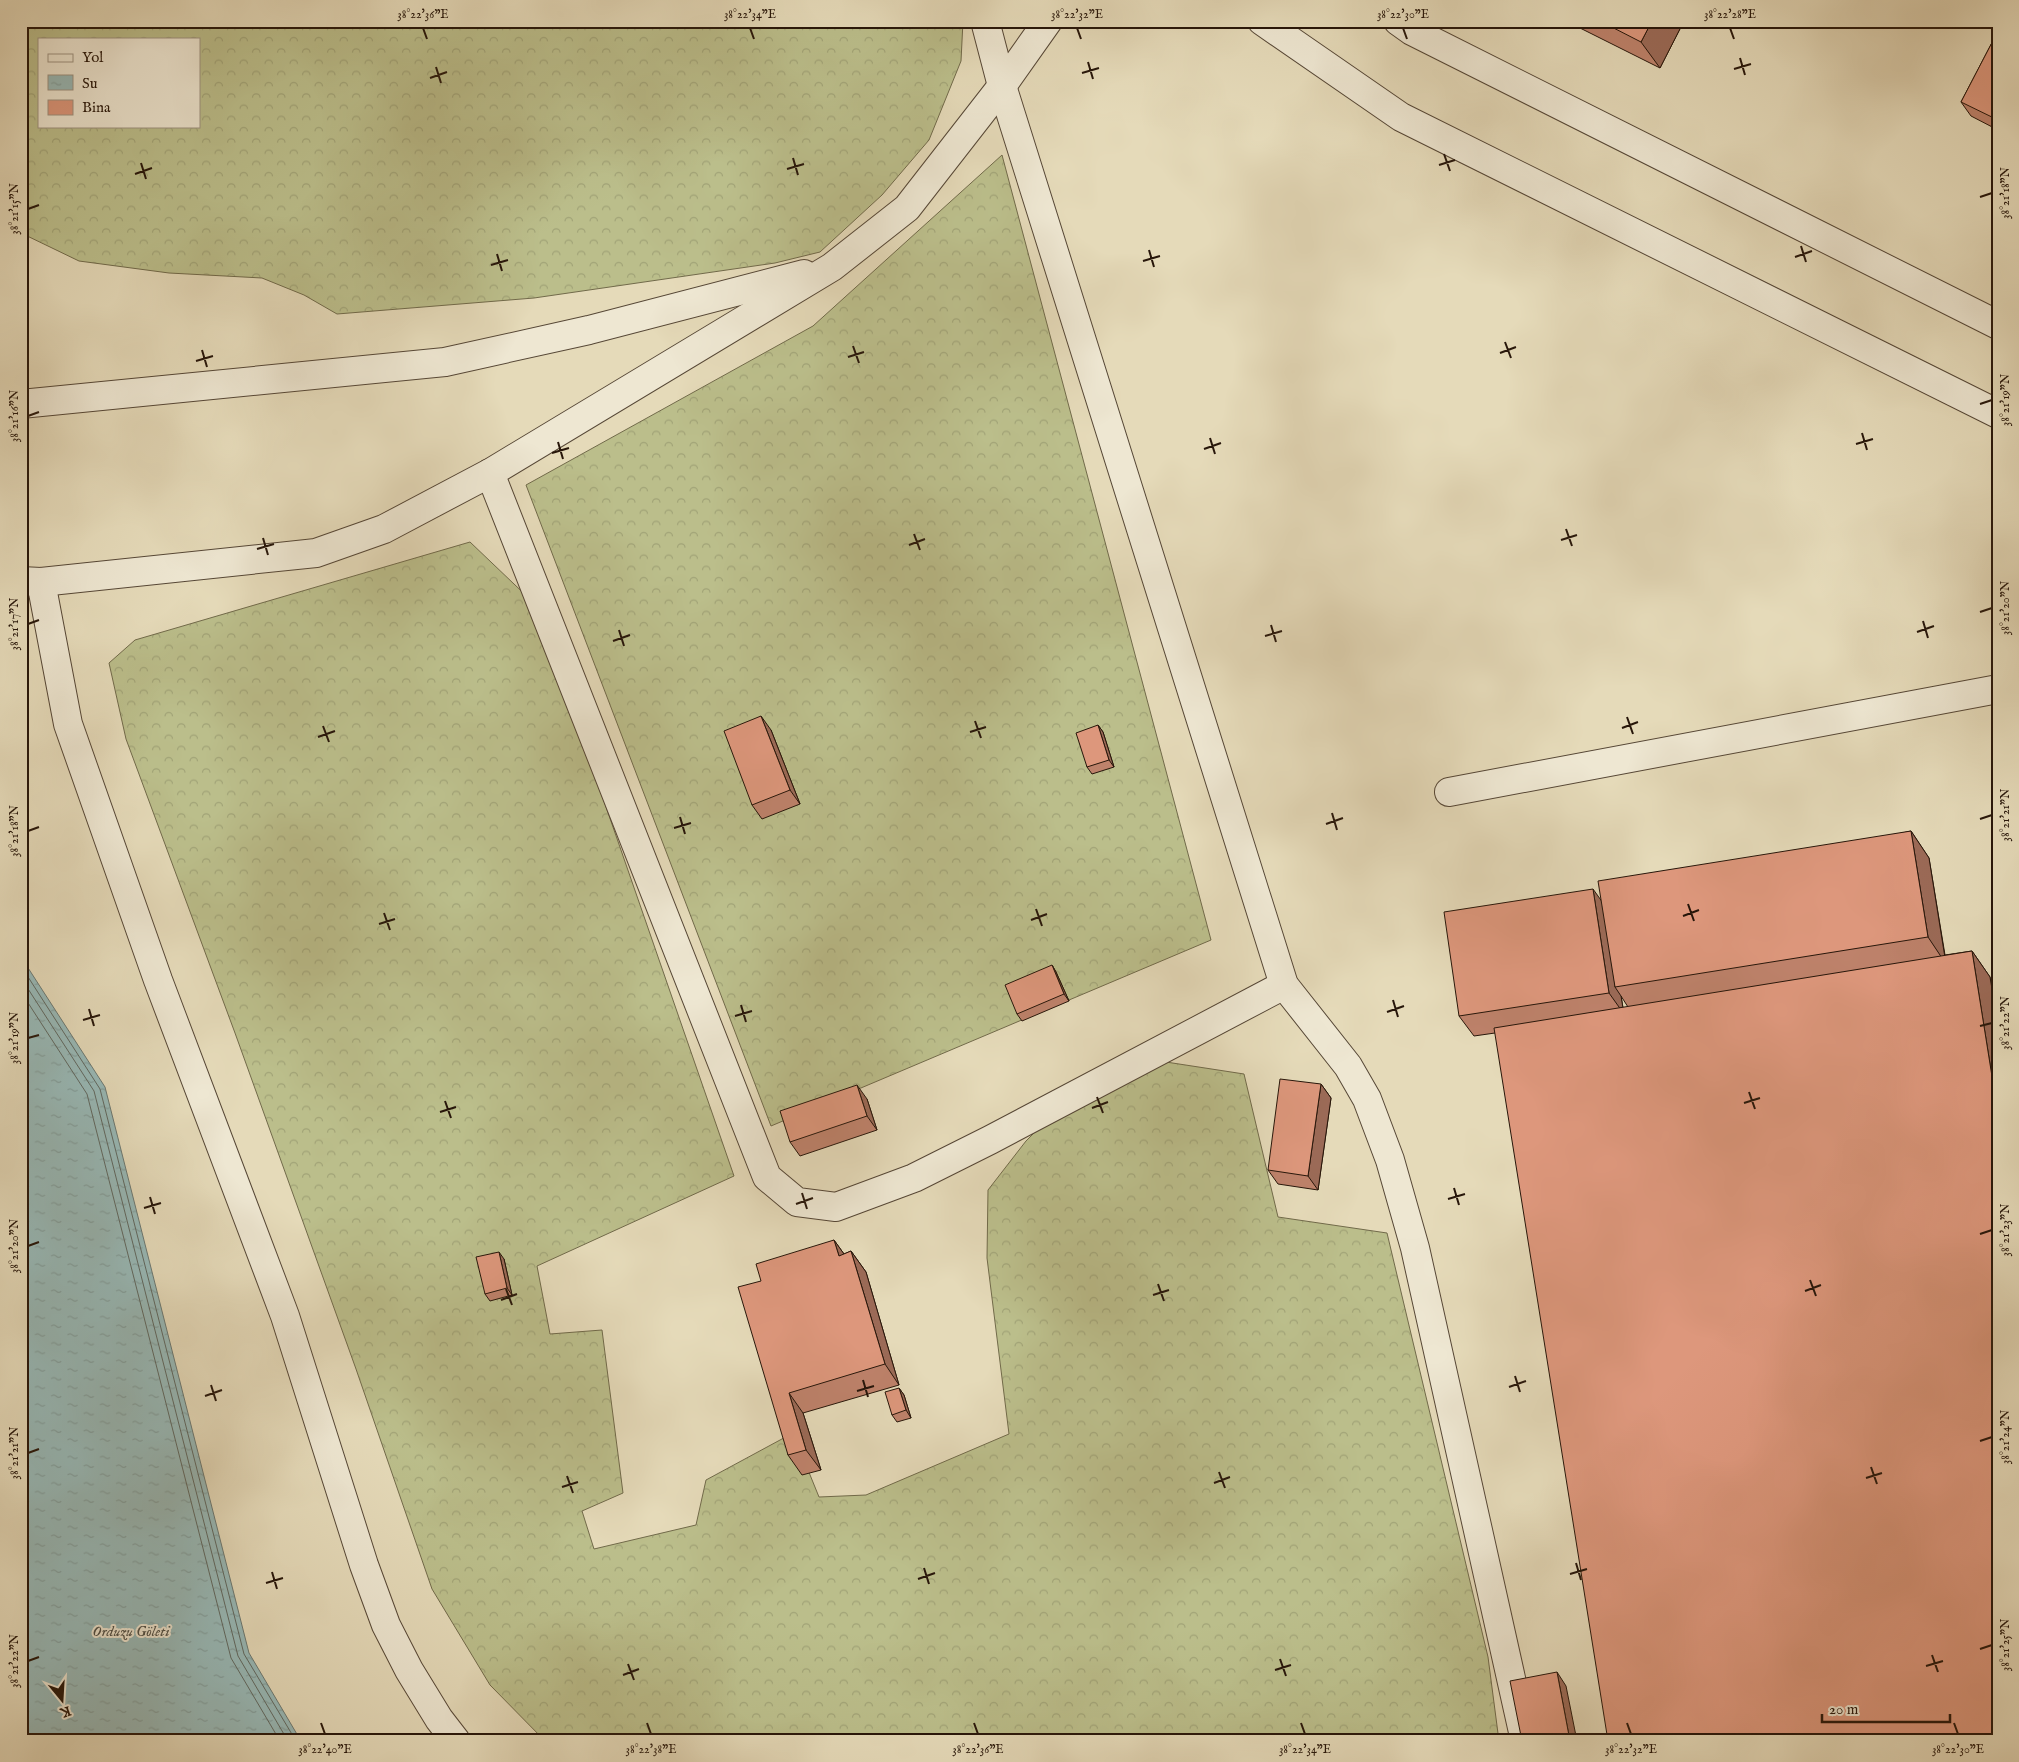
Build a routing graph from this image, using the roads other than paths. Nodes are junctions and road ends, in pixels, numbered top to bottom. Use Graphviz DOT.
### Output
graph roads {
  1 [pos="985,21"];
  2 [pos="1048,21"];
  3 [pos="1262,21"];
  4 [pos="1398,21"];
  5 [pos="1002,86"];
  6 [pos="832,266"];
  7 [pos="1998,326"];
  8 [pos="21,404"];
  9 [pos="1998,414"];
  10 [pos="490,473"];
  11 [pos="31,582"];
  12 [pos="1998,689"];
  13 [pos="1449,792"];
  14 [pos="1284,985"];
  15 [pos="456,1741"];
  16 [pos="1525,1741"];
  1 -- 5 [label="street"];
  2 -- 5 [label="street"];
  3 -- 9 [label="street"];
  4 -- 7 [label="street"];
  5 -- 6 [label="street"];
  5 -- 14 [label="street"];
  6 -- 8 [label="street"];
  6 -- 10 [label="street"];
  10 -- 11 [label="street"];
  10 -- 14 [label="street"];
  11 -- 15 [label="street"];
  12 -- 13 [label="street"];
  14 -- 16 [label="street"];
}
